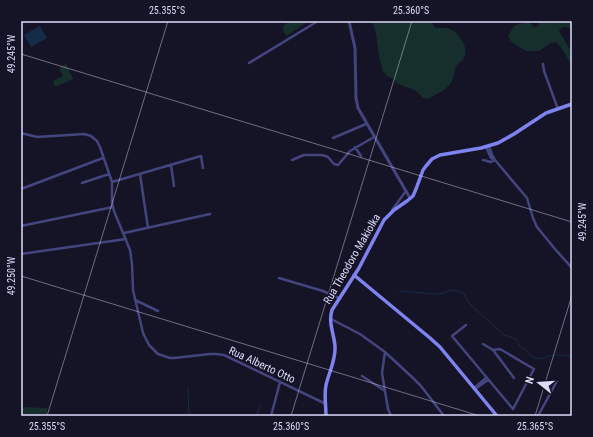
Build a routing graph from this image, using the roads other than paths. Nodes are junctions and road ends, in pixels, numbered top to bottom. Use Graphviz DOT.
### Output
graph roads {
  1 [pos="318,21"];
  2 [pos="349,21"];
  3 [pos="249,63"];
  4 [pos="543,64"];
  5 [pos="572,104"];
  6 [pos="558,109"];
  7 [pos="366,124"];
  8 [pos="21,133"];
  9 [pos="374,137"];
  10 [pos="333,138"];
  11 [pos="488,146"];
  12 [pos="355,147"];
  13 [pos="361,156"];
  14 [pos="103,158"];
  15 [pos="292,160"];
  16 [pos="483,160"];
  17 [pos="496,160"];
  18 [pos="171,165"];
  19 [pos="203,168"];
  20 [pos="109,174"];
  21 [pos="140,174"];
  22 [pos="112,182"];
  23 [pos="82,183"];
  24 [pos="174,186"];
  25 [pos="21,189"];
  26 [pos="406,191"];
  27 [pos="410,198"];
  28 [pos="113,207"];
  29 [pos="390,212"];
  30 [pos="210,214"];
  31 [pos="21,226"];
  32 [pos="148,228"];
  33 [pos="124,233"];
  34 [pos="126,238"];
  35 [pos="21,254"];
  36 [pos="572,268"];
  37 [pos="354,275"];
  38 [pos="279,278"];
  39 [pos="339,298"];
  40 [pos="135,300"];
  41 [pos="158,311"];
  42 [pos="331,318"];
  43 [pos="466,325"];
  44 [pos="483,344"];
  45 [pos="494,350"];
  46 [pos="385,352"];
  47 [pos="362,376"];
  48 [pos="514,378"];
  49 [pos="487,379"];
  50 [pos="557,381"];
  51 [pos="280,382"];
  52 [pos="474,389"];
  53 [pos="385,392"];
  54 [pos="326,404"];
  55 [pos="272,416"];
  56 [pos="326,416"];
  57 [pos="391,416"];
  58 [pos="444,416"];
  59 [pos="497,416"];
  60 [pos="538,416"];
  1 -- 3 [label="street"];
  2 -- 7 [label="street"];
  4 -- 6 [label="street"];
  5 -- 6 [label="main road, Rua Theodoro Makiolka"];
  6 -- 11 [label="main road, Rua Theodoro Makiolka"];
  7 -- 9 [label="street"];
  7 -- 10 [label="street"];
  8 -- 14 [label="street, Rua Alberto Otto"];
  9 -- 12 [label="street"];
  9 -- 26 [label="street"];
  11 -- 17 [label="street"];
  11 -- 27 [label="main road, Rua Theodoro Makiolka"];
  12 -- 13 [label="street"];
  12 -- 15 [label="street"];
  14 -- 20 [label="street, Rua Alberto Otto"];
  14 -- 25 [label="street"];
  16 -- 17 [label="street"];
  17 -- 36 [label="street"];
  18 -- 19 [label="street"];
  18 -- 21 [label="street"];
  18 -- 24 [label="street"];
  20 -- 22 [label="street, Rua Alberto Otto"];
  20 -- 23 [label="street"];
  21 -- 22 [label="street"];
  21 -- 32 [label="street"];
  22 -- 28 [label="street, Rua Alberto Otto"];
  26 -- 27 [label="street"];
  26 -- 29 [label="street"];
  27 -- 29 [label="main road, Rua Theodoro Makiolka"];
  28 -- 31 [label="street"];
  28 -- 33 [label="street, Rua Alberto Otto"];
  29 -- 37 [label="main road, Rua Theodoro Makiolka"];
  30 -- 32 [label="street"];
  32 -- 33 [label="street"];
  33 -- 34 [label="street, Rua Alberto Otto"];
  34 -- 35 [label="street"];
  34 -- 40 [label="street, Rua Alberto Otto"];
  37 -- 39 [label="main road, Rua Theodoro Makiolka"];
  37 -- 52 [label="main road"];
  38 -- 39 [label="street"];
  39 -- 42 [label="main road, Rua Theodoro Makiolka"];
  40 -- 41 [label="street"];
  40 -- 51 [label="street, Rua Alberto Otto"];
  42 -- 46 [label="street"];
  42 -- 54 [label="main road, Rua Theodoro Makiolka"];
  43 -- 49 [label="street"];
  44 -- 45 [label="street"];
  45 -- 48 [label="street"];
  45 -- 49 [label="street"];
  46 -- 53 [label="street"];
  46 -- 58 [label="street"];
  47 -- 53 [label="street"];
  49 -- 52 [label="street"];
  50 -- 60 [label="street"];
  51 -- 54 [label="street, Rua Alberto Otto"];
  51 -- 55 [label="street"];
  52 -- 59 [label="main road"];
  53 -- 57 [label="street"];
  54 -- 56 [label="main road, Rua Theodoro Makiolka"];
}
